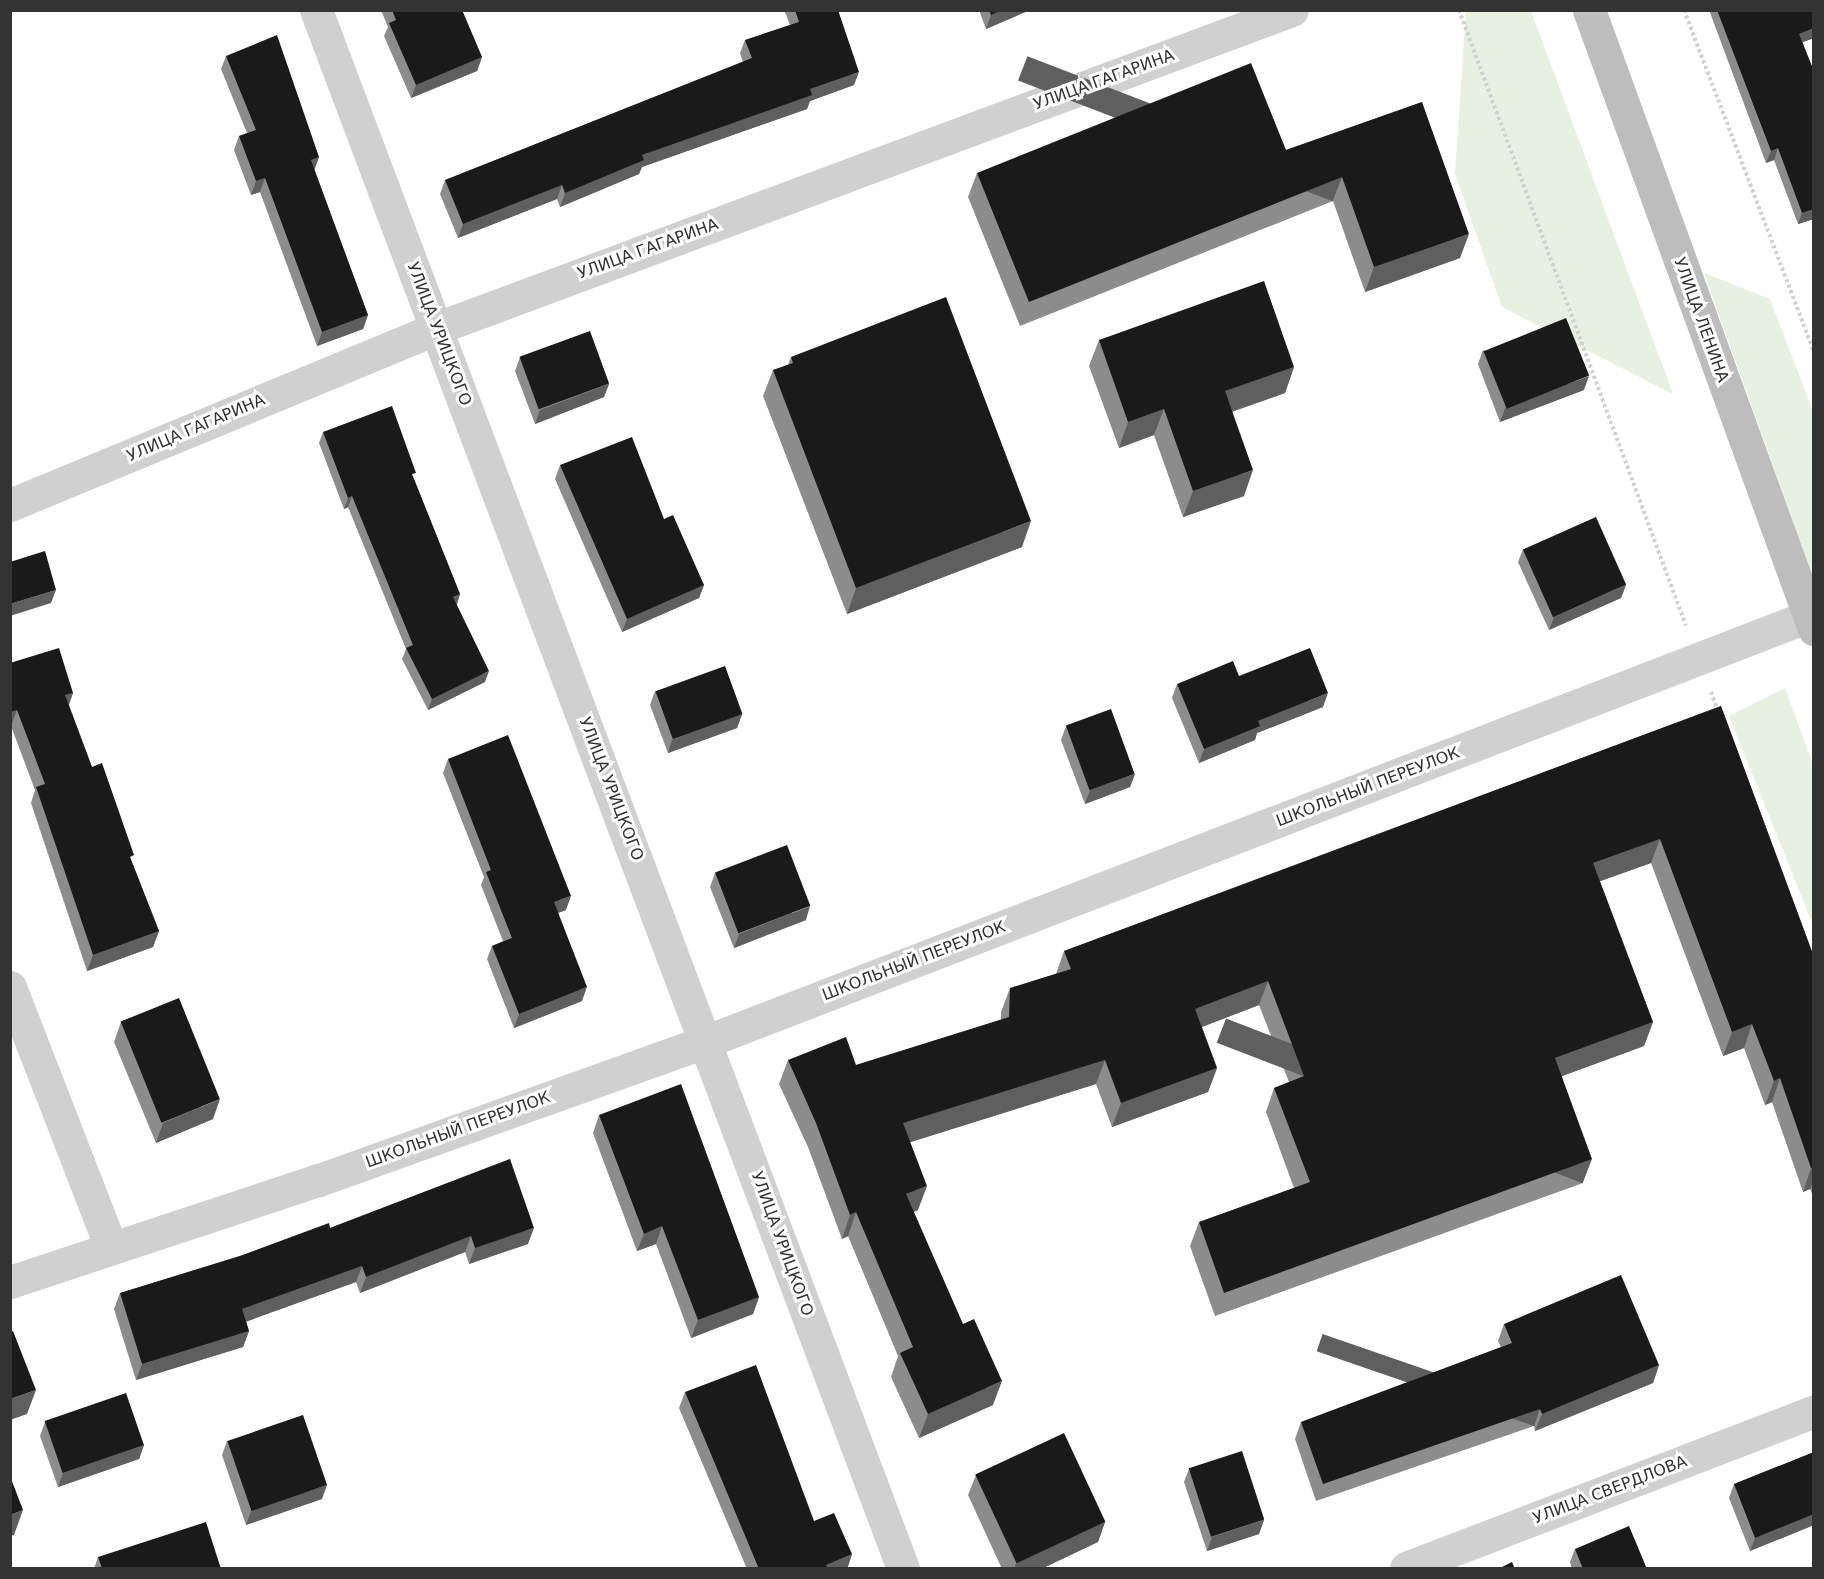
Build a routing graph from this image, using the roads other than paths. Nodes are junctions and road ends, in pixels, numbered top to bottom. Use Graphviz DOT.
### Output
graph roads {
  1 [pos="316,10"];
  2 [pos="1292,10"];
  3 [pos="1589,10"];
  4 [pos="437,328"];
  5 [pos="10,505"];
  6 [pos="1811,622"];
  7 [pos="10,987"];
  8 [pos="707,1041"];
  9 [pos="111,1248"];
  10 [pos="10,1282"];
  11 [pos="1814,1411"];
  12 [pos="903,1569"];
  13 [pos="1406,1569"];
  1 -- 4 [label="street, УЛИЦА УРИЦКОГО"];
  2 -- 4 [label="street, УЛИЦА ГАГАРИНА"];
  3 -- 6 [label="main road, УЛИЦА ЛЕНИНА"];
  4 -- 5 [label="street, УЛИЦА ГАГАРИНА"];
  4 -- 8 [label="street, УЛИЦА УРИЦКОГО"];
  6 -- 8 [label="street, ШКОЛЬНЫЙ ПЕРЕУЛОК"];
  7 -- 9 [label="street"];
  8 -- 9 [label="street, ШКОЛЬНЫЙ ПЕРЕУЛОК"];
  8 -- 12 [label="street, УЛИЦА УРИЦКОГО"];
  9 -- 10 [label="street, ШКОЛЬНЫЙ ПЕРЕУЛОК"];
  11 -- 13 [label="street, УЛИЦА СВЕРДЛОВА"];
}
